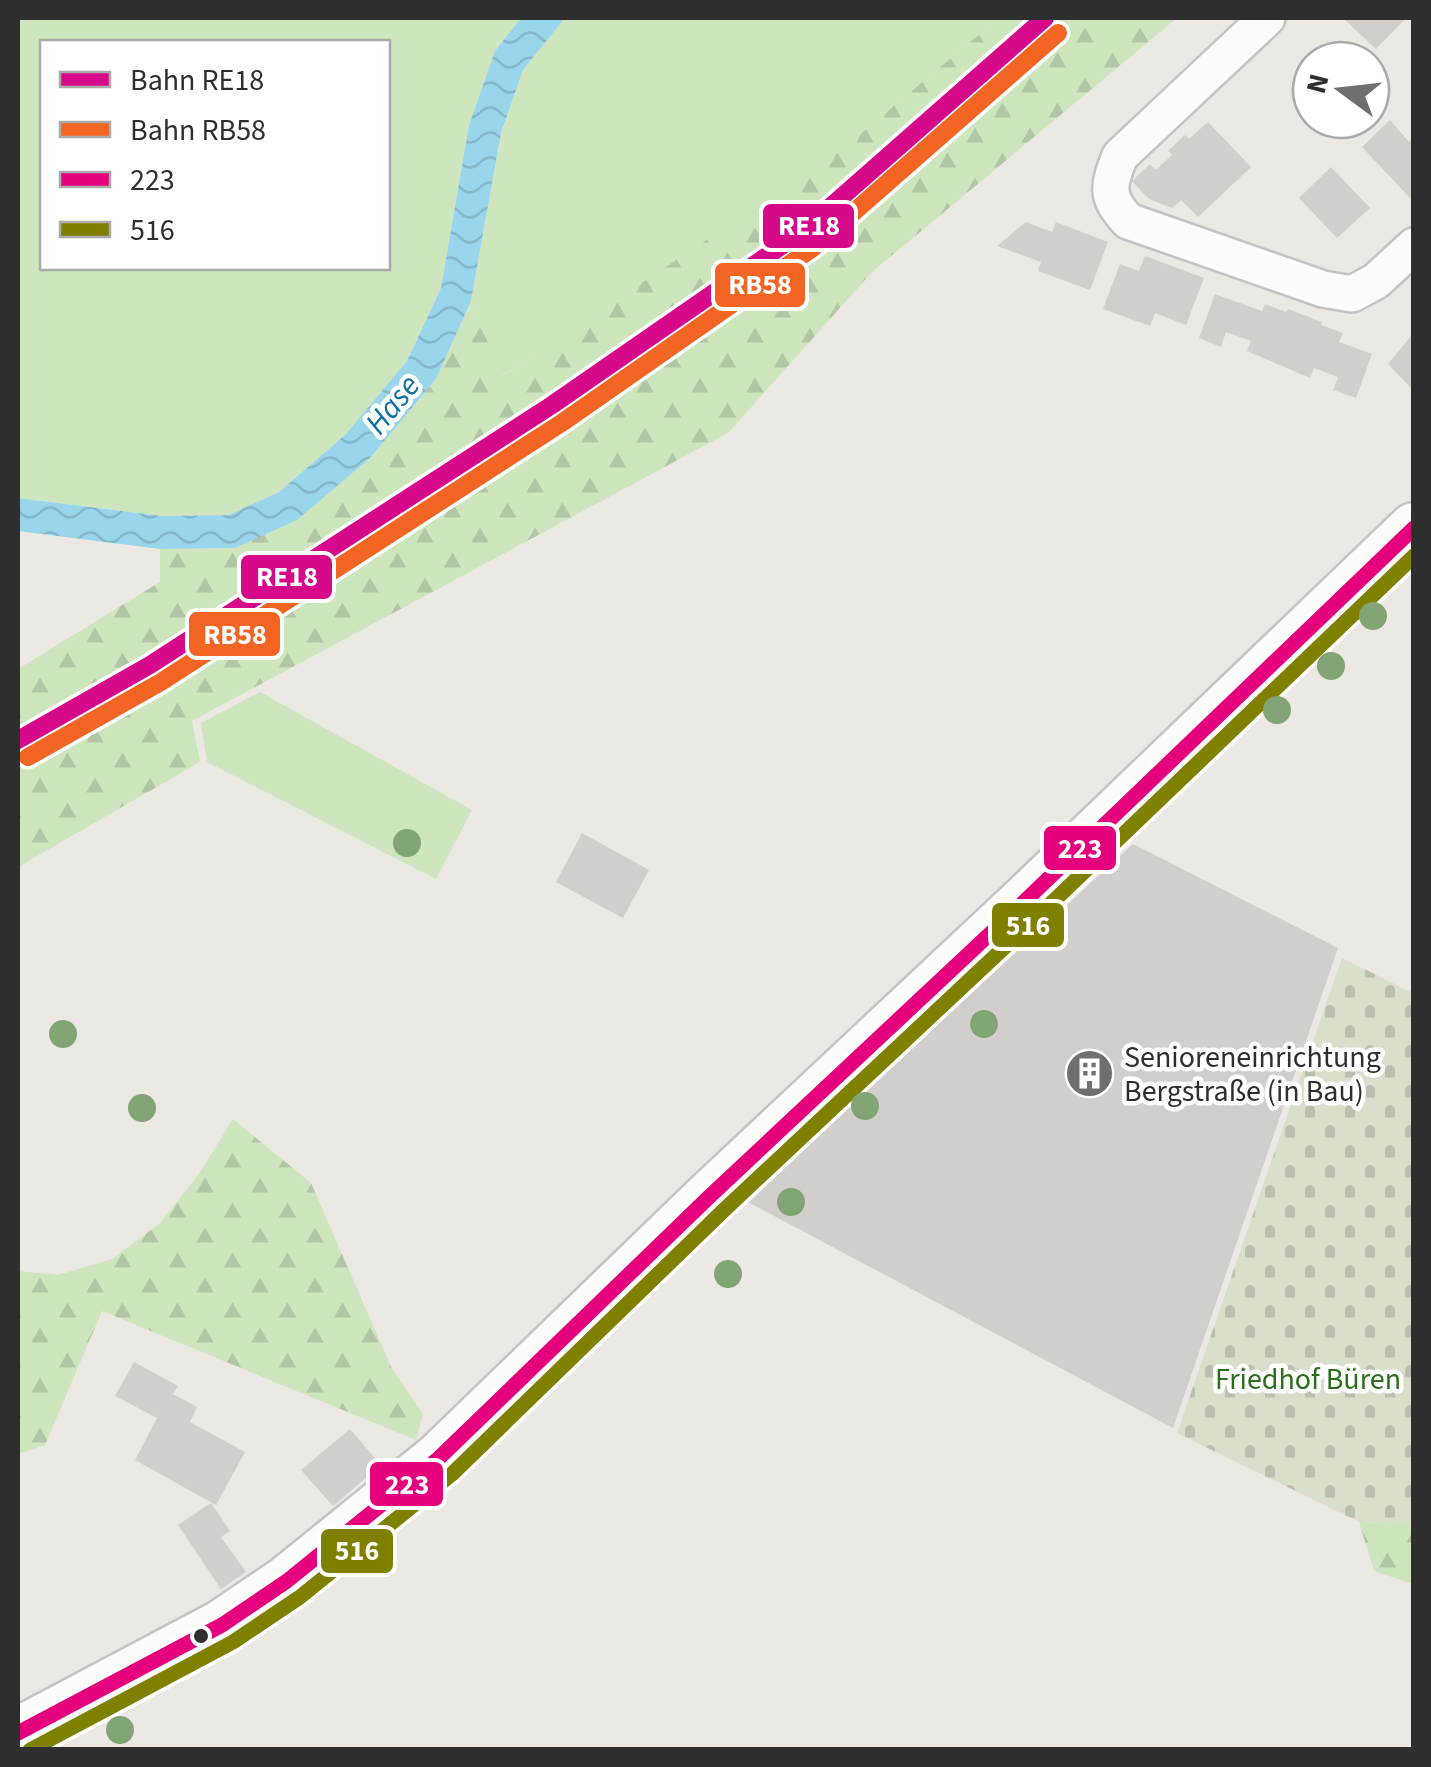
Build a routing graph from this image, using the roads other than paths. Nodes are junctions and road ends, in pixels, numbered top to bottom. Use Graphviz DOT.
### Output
graph roads {
  1 [pos="1267,18"];
  2 [pos="1414,246"];
  3 [pos="1414,528"];
  4 [pos="18,1733"];
  1 -- 2 [label="street"];
  3 -- 4 [label="street"];
}
